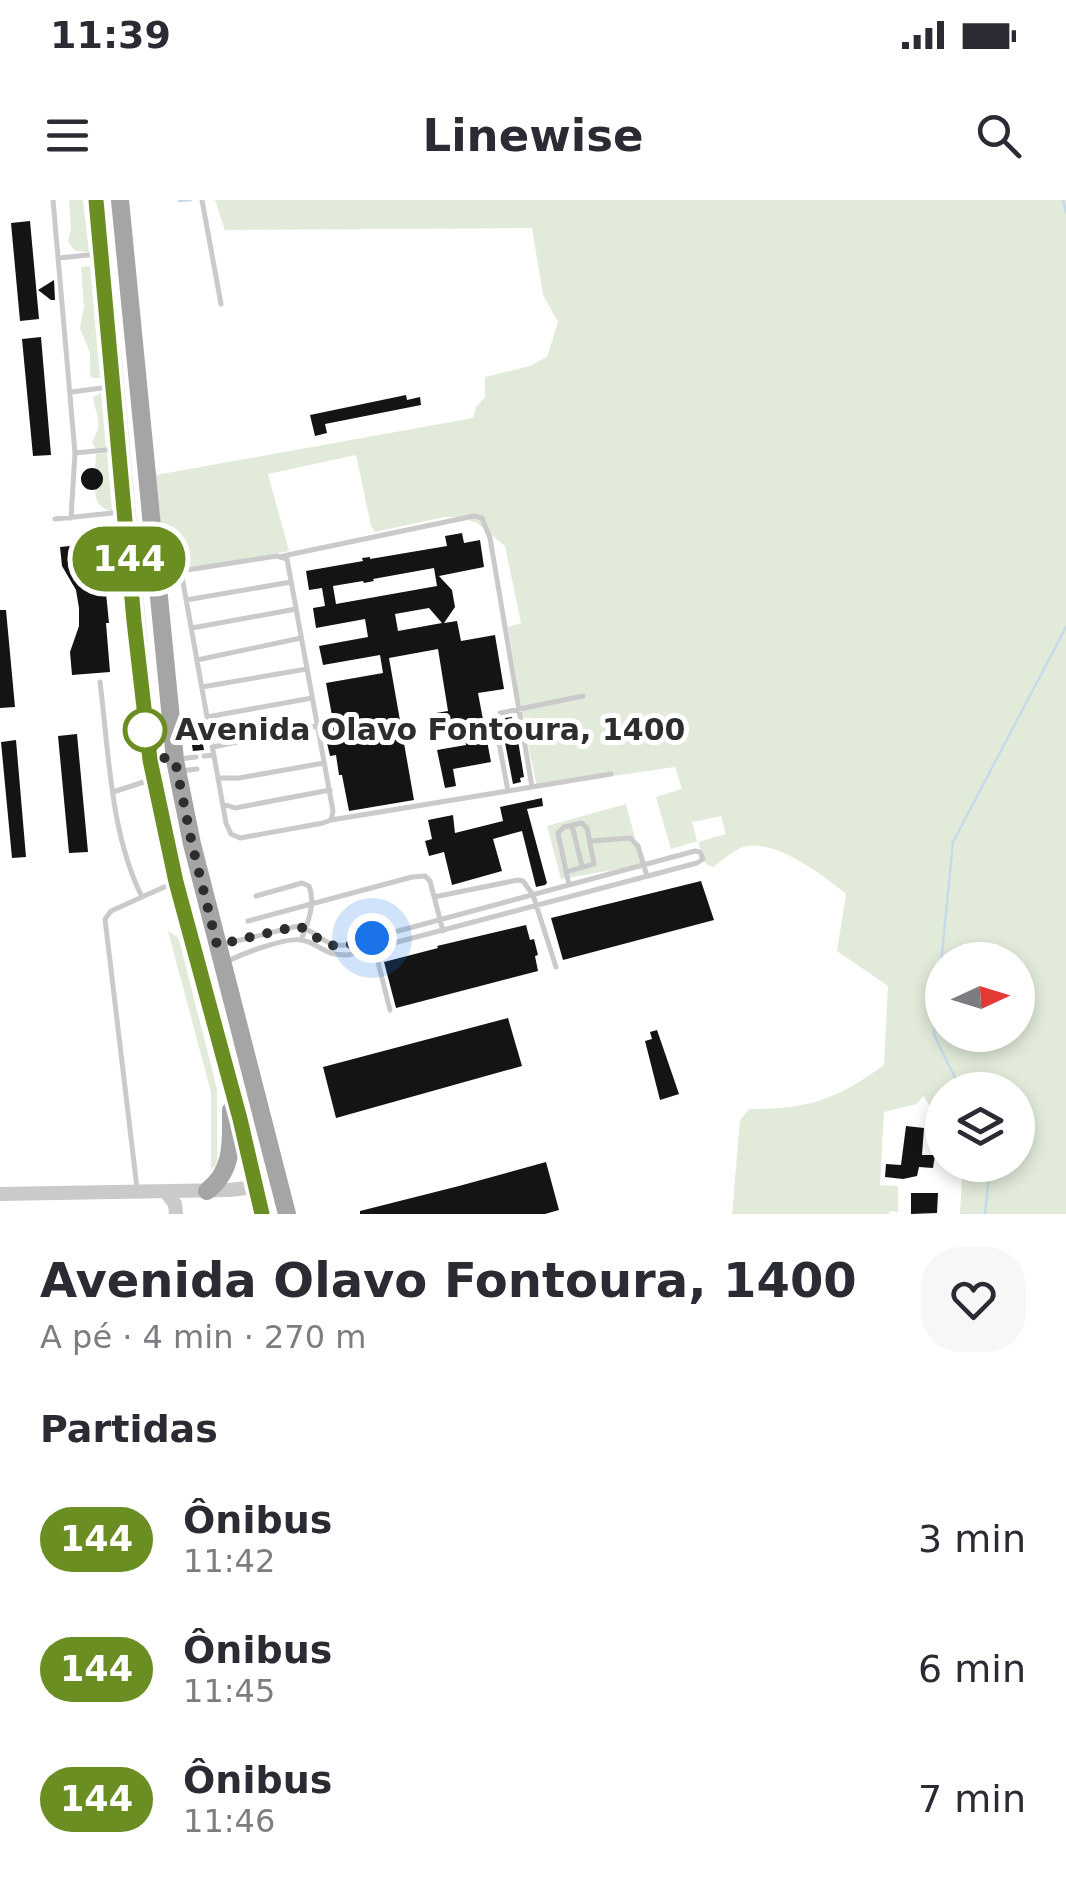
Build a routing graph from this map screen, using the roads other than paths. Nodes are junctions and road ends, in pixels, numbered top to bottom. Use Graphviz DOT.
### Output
graph roads {
  1 [pos="52,200"];
  2 [pos="96,200"];
  3 [pos="117,200"];
  4 [pos="202,200"];
  5 [pos="100,254"];
  6 [pos="58,258"];
  7 [pos="221,304"];
  8 [pos="131,312"];
  9 [pos="106,316"];
  10 [pos="113,387"];
  11 [pos="70,392"];
  12 [pos="119,449"];
  13 [pos="75,453"];
  14 [pos="124,512"];
  15 [pos="71,518"];
  16 [pos="55,519"];
  17 [pos="283,556"];
  18 [pos="291,582"];
  19 [pos="186,600"];
  20 [pos="296,609"];
  21 [pos="192,628"];
  22 [pos="301,638"];
  23 [pos="197,660"];
  24 [pos="307,669"];
  25 [pos="100,682"];
  26 [pos="202,686"];
  27 [pos="583,696"];
  28 [pos="312,698"];
  29 [pos="519,708"];
  30 [pos="207,717"];
  31 [pos="317,726"];
  32 [pos="146,736"];
  33 [pos="212,747"];
  34 [pos="214,755"];
  35 [pos="204,756"];
  36 [pos="196,758"];
  37 [pos="324,762"];
  38 [pos="176,766"];
  39 [pos="215,766"];
  40 [pos="206,768"];
  41 [pos="198,769"];
  42 [pos="611,774"];
  43 [pos="218,778"];
  44 [pos="153,780"];
  45 [pos="532,787"];
  46 [pos="330,790"];
  47 [pos="113,792"];
  48 [pos="508,792"];
  49 [pos="223,804"];
  50 [pos="331,820"];
  51 [pos="572,825"];
  52 [pos="591,841"];
  53 [pos="644,866"];
  54 [pos="582,868"];
  55 [pos="566,872"];
  56 [pos="647,877"];
  57 [pos="176,882"];
  58 [pos="569,885"];
  59 [pos="533,894"];
  60 [pos="256,896"];
  61 [pos="142,897"];
  62 [pos="434,897"];
  63 [pos="311,906"];
  64 [pos="537,906"];
  65 [pos="440,919"];
  66 [pos="248,921"];
  67 [pos="306,928"];
  68 [pos="404,929"];
  69 [pos="443,930"];
  70 [pos="372,938"];
  71 [pos="301,940"];
  72 [pos="407,940"];
  73 [pos="375,948"];
  74 [pos="219,954"];
  75 [pos="556,966"];
  76 [pos="390,1010"];
  77 [pos="230,1085"];
  78 [pos="261,1113"];
  79 [pos="240,1119"];
  80 [pos="256,1187"];
  81 [pos="206,1191"];
  82 [pos="138,1192"];
  83 [pos="166,1192"];
  84 [pos="0,1194"];
  85 [pos="176,1214"];
  86 [pos="262,1214"];
  87 [pos="288,1214"];
  1 -- 6 [label="lane"];
  2 -- 5 [label="main road"];
  3 -- 8 [label="main road"];
  4 -- 7 [label="lane"];
  5 -- 6 [label="lane"];
  5 -- 9 [label="main road"];
  6 -- 11 [label="lane"];
  8 -- 9 [label="main road"];
  8 -- 38 [label="main road"];
  9 -- 10 [label="main road"];
  10 -- 11 [label="lane"];
  10 -- 12 [label="main road"];
  11 -- 13 [label="lane"];
  12 -- 13 [label="lane"];
  12 -- 14 [label="main road"];
  13 -- 15 [label="lane"];
  14 -- 15 [label="lane"];
  14 -- 32 [label="main road"];
  15 -- 16 [label="lane"];
  17 -- 18 [label="lane"];
  17 -- 19 [label="lane"];
  17 -- 29 [label="lane"];
  18 -- 19 [label="lane"];
  18 -- 20 [label="lane"];
  19 -- 21 [label="lane"];
  20 -- 21 [label="lane"];
  20 -- 22 [label="lane"];
  21 -- 23 [label="lane"];
  22 -- 23 [label="lane"];
  22 -- 24 [label="lane"];
  23 -- 26 [label="lane"];
  24 -- 26 [label="lane"];
  24 -- 28 [label="lane"];
  25 -- 47 [label="lane"];
  26 -- 30 [label="lane"];
  27 -- 29 [label="lane"];
  28 -- 30 [label="lane"];
  28 -- 31 [label="lane"];
  29 -- 45 [label="lane"];
  29 -- 48 [label="lane"];
  30 -- 33 [label="lane"];
  31 -- 33 [label="lane"];
  31 -- 37 [label="lane"];
  32 -- 38 [label="main road"];
  32 -- 44 [label="main road"];
  33 -- 34 [label="lane"];
  34 -- 35 [label="lane"];
  34 -- 39 [label="lane"];
  36 -- 38 [label="lane"];
  37 -- 43 [label="lane"];
  37 -- 46 [label="lane"];
  38 -- 41 [label="lane"];
  38 -- 74 [label="main road"];
  39 -- 40 [label="lane"];
  39 -- 43 [label="lane"];
  42 -- 45 [label="lane"];
  43 -- 49 [label="lane"];
  44 -- 47 [label="lane"];
  44 -- 57 [label="main road"];
  45 -- 48 [label="lane"];
  46 -- 49 [label="lane"];
  46 -- 50 [label="lane"];
  47 -- 61 [label="lane"];
  48 -- 50 [label="lane"];
  49 -- 50 [label="lane"];
  51 -- 52 [label="lane"];
  51 -- 54 [label="lane"];
  51 -- 55 [label="lane"];
  52 -- 53 [label="lane"];
  52 -- 54 [label="lane"];
  53 -- 56 [label="lane"];
  53 -- 56 [label="lane"];
  53 -- 58 [label="lane"];
  54 -- 55 [label="lane"];
  55 -- 58 [label="lane"];
  56 -- 64 [label="lane"];
  57 -- 61 [label="lane"];
  57 -- 77 [label="main road"];
  58 -- 59 [label="lane"];
  59 -- 62 [label="lane"];
  59 -- 64 [label="lane"];
  59 -- 65 [label="lane"];
  60 -- 63 [label="lane"];
  61 -- 82 [label="lane"];
  62 -- 63 [label="lane"];
  62 -- 65 [label="lane"];
  63 -- 66 [label="lane"];
  63 -- 67 [label="lane"];
  64 -- 69 [label="lane"];
  64 -- 75 [label="lane"];
  65 -- 68 [label="lane"];
  65 -- 69 [label="lane"];
  67 -- 70 [label="lane"];
  67 -- 71 [label="lane"];
  67 -- 74 [label="lane"];
  68 -- 70 [label="lane"];
  68 -- 72 [label="lane"];
  69 -- 72 [label="lane"];
  70 -- 73 [label="lane"];
  71 -- 73 [label="lane"];
  71 -- 74 [label="lane"];
  72 -- 73 [label="lane"];
  73 -- 76 [label="lane"];
  74 -- 78 [label="main road"];
  77 -- 79 [label="main road"];
  77 -- 81 [label="main road"];
  78 -- 79 [label="main road"];
  78 -- 87 [label="main road"];
  79 -- 80 [label="main road"];
  80 -- 81 [label="street"];
  80 -- 86 [label="main road"];
  81 -- 83 [label="street"];
  82 -- 83 [label="street"];
  82 -- 84 [label="street"];
  83 -- 85 [label="street"];
}
